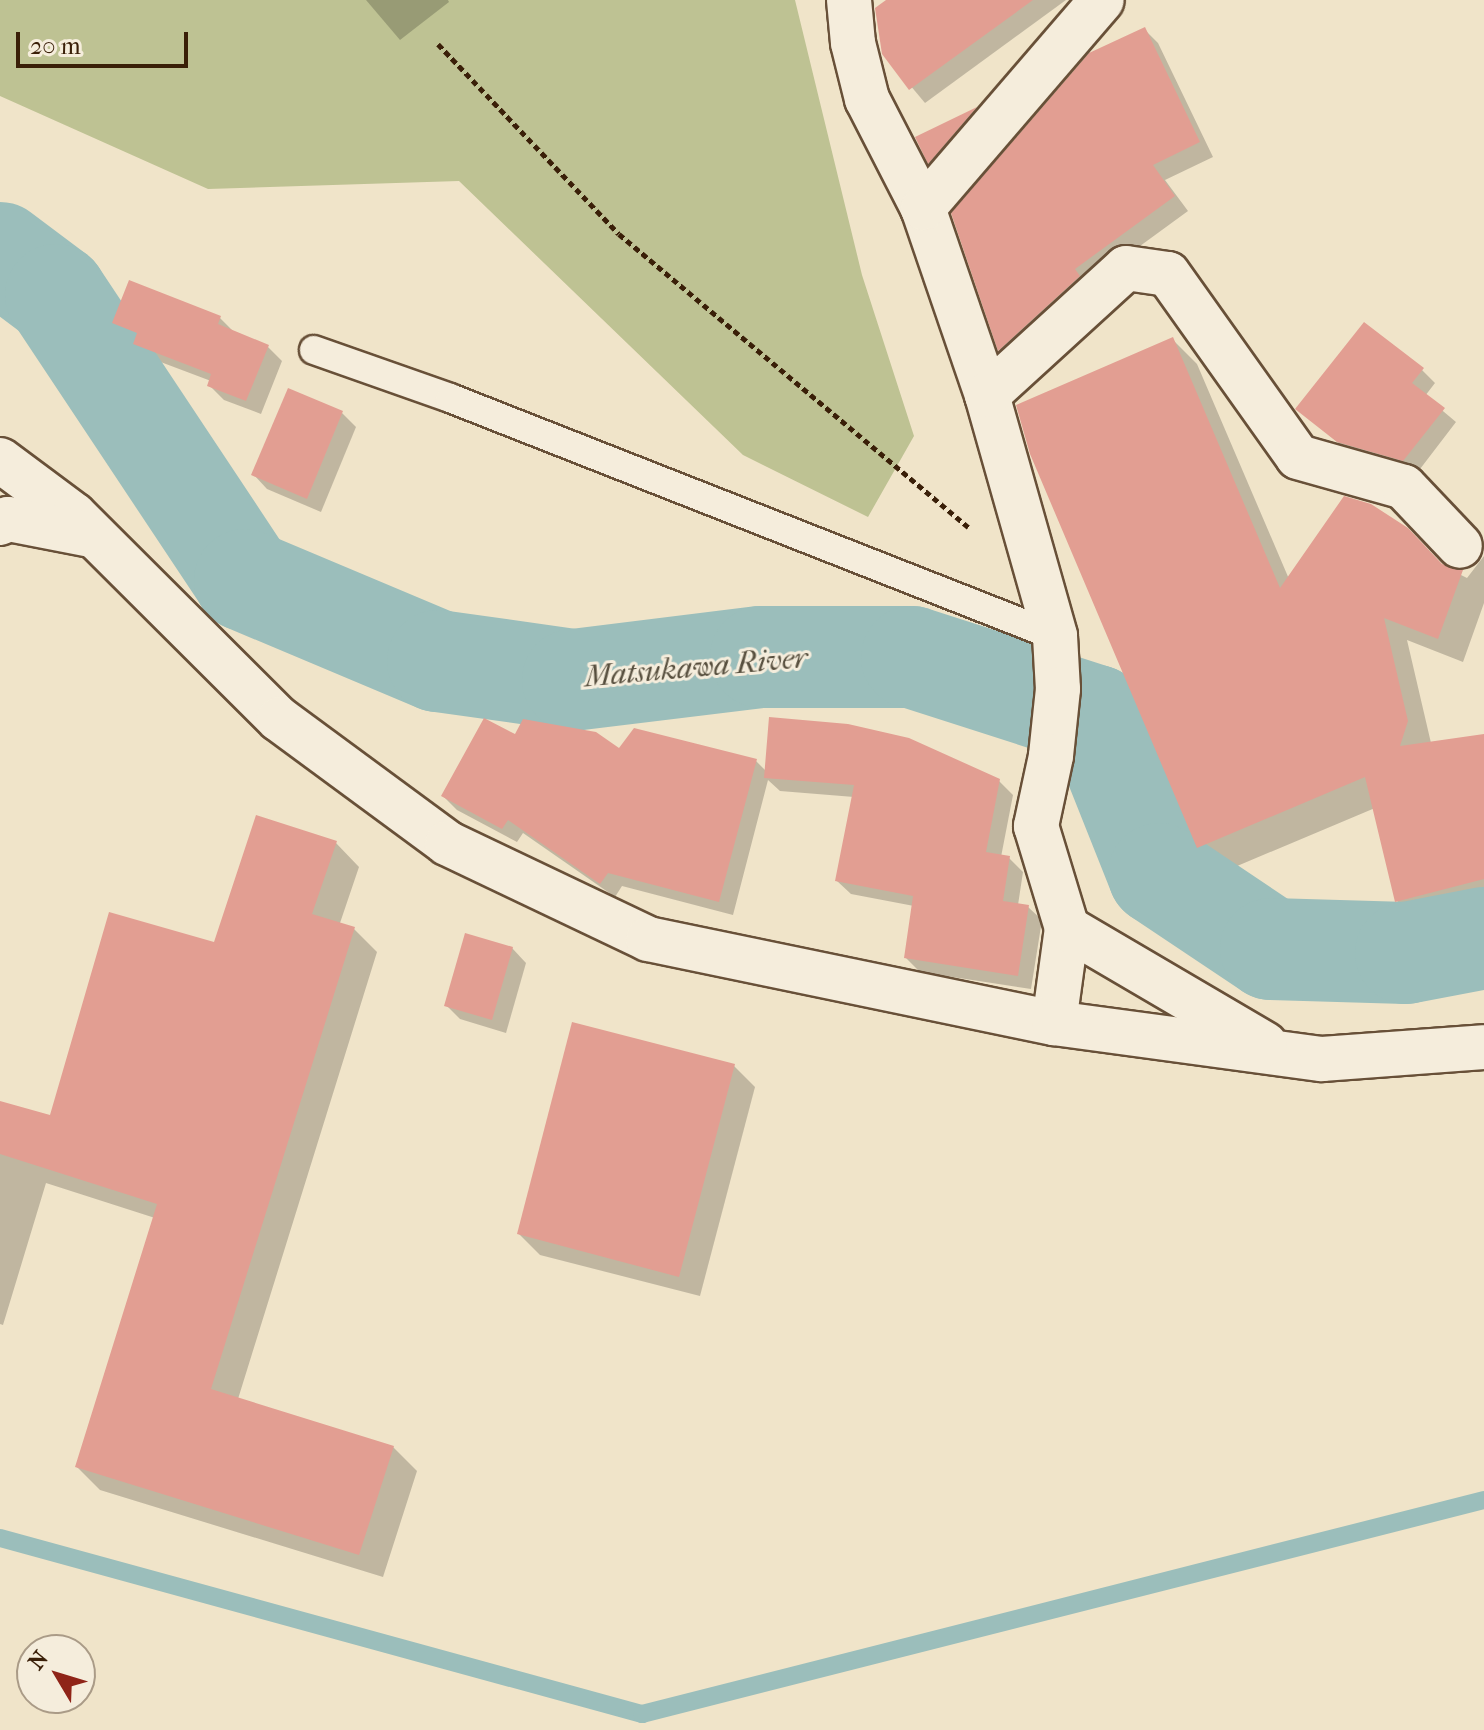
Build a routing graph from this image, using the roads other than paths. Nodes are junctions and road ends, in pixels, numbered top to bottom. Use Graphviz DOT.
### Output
graph roads {
  1 [pos="849,0"];
  2 [pos="1102,0"];
  3 [pos="923,208"];
  4 [pos="314,350"];
  5 [pos="987,395"];
  6 [pos="0,460"];
  7 [pos="0,523"];
  8 [pos="93,535"];
  9 [pos="1460,546"];
  10 [pos="1055,636"];
  11 [pos="1067,928"];
  12 [pos="1054,1023"];
  13 [pos="1484,1047"];
  14 [pos="1281,1053"];
  1 -- 3 [label="street"];
  2 -- 3 [label="street"];
  3 -- 5 [label="street"];
  4 -- 10 [label="lane"];
  5 -- 9 [label="street"];
  5 -- 10 [label="street"];
  6 -- 8 [label="street"];
  7 -- 8 [label="street"];
  8 -- 12 [label="street"];
  10 -- 11 [label="street"];
  11 -- 12 [label="street"];
  11 -- 14 [label="street"];
  12 -- 14 [label="street"];
  13 -- 14 [label="street"];
}
